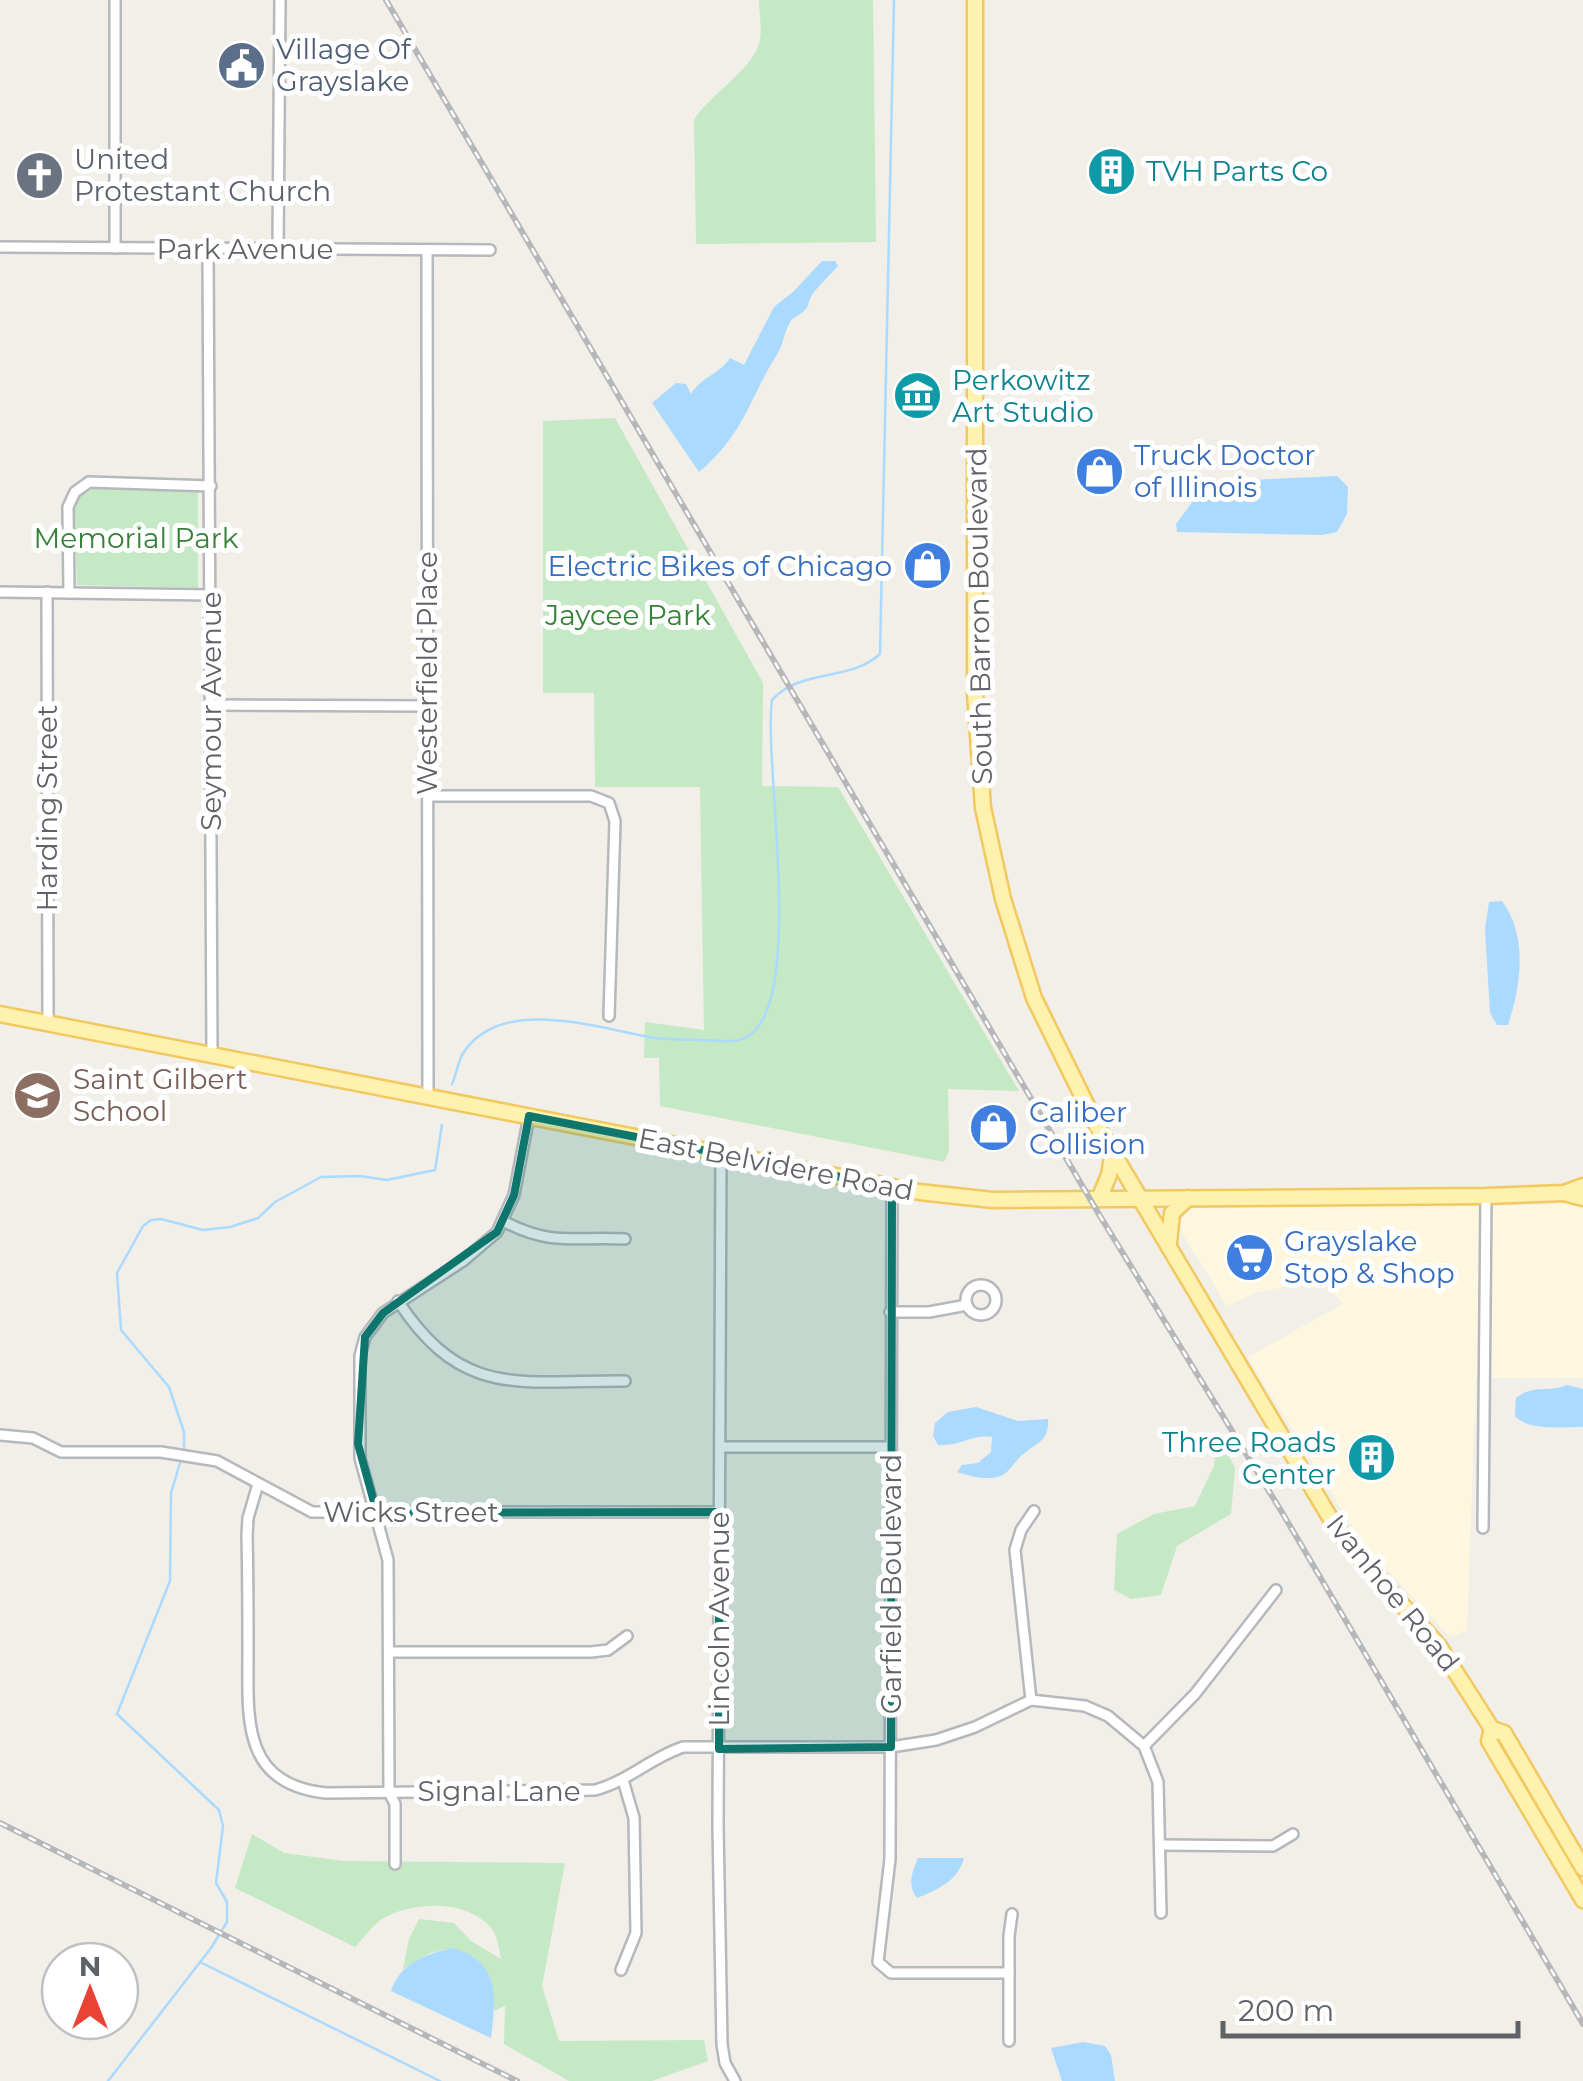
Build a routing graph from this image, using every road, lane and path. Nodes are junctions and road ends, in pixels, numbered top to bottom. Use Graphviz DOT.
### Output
graph roads {
  1 [pos="115,0"];
  2 [pos="280,0"];
  3 [pos="975,0"];
  4 [pos="0,247"];
  5 [pos="115,248"];
  6 [pos="208,248"];
  7 [pos="278,249"];
  8 [pos="427,250"];
  9 [pos="490,250"];
  10 [pos="211,486"];
  11 [pos="0,592"];
  12 [pos="47,592"];
  13 [pos="69,592"];
  14 [pos="212,595"];
  15 [pos="211,705"];
  16 [pos="428,706"];
  17 [pos="428,796"];
  18 [pos="0,1014"];
  19 [pos="609,1016"];
  20 [pos="48,1023"];
  21 [pos="212,1054"];
  22 [pos="428,1096"];
  23 [pos="529,1116"];
  24 [pos="1113,1152"];
  25 [pos="721,1153"];
  26 [pos="1583,1186"];
  27 [pos="892,1187"];
  28 [pos="1564,1192"];
  29 [pos="1486,1196"];
  30 [pos="1140,1198"];
  31 [pos="1188,1198"];
  32 [pos="1583,1198"];
  33 [pos="1099,1199"];
  34 [pos="503,1221"];
  35 [pos="625,1239"];
  36 [pos="1170,1248"];
  37 [pos="398,1301"];
  38 [pos="966,1305"];
  39 [pos="890,1312"];
  40 [pos="624,1380"];
  41 [pos="0,1435"];
  42 [pos="720,1447"];
  43 [pos="891,1447"];
  44 [pos="258,1484"];
  45 [pos="1034,1511"];
  46 [pos="719,1512"];
  47 [pos="376,1514"];
  48 [pos="1484,1528"];
  49 [pos="1276,1590"];
  50 [pos="627,1636"];
  51 [pos="389,1652"];
  52 [pos="1030,1700"];
  53 [pos="1492,1728"];
  54 [pos="891,1746"];
  55 [pos="1144,1746"];
  56 [pos="719,1748"];
  57 [pos="623,1780"];
  58 [pos="389,1792"];
  59 [pos="1293,1834"];
  60 [pos="1161,1845"];
  61 [pos="395,1864"];
  62 [pos="1583,1868"];
  63 [pos="1583,1900"];
  64 [pos="1012,1914"];
  65 [pos="1160,1914"];
  66 [pos="622,1970"];
  67 [pos="1009,1973"];
  68 [pos="1009,2041"];
  69 [pos="736,2081"];
  1 -- 5 [label="street"];
  2 -- 7 [label="street"];
  3 -- 24 [label="main road, South Barron Boulevard"];
  4 -- 5 [label="street, Park Avenue"];
  5 -- 6 [label="street, Park Avenue"];
  6 -- 7 [label="street, Park Avenue"];
  6 -- 10 [label="street, Seymour Avenue"];
  7 -- 8 [label="street, Park Avenue"];
  8 -- 9 [label="street, Park Avenue"];
  8 -- 16 [label="street, Westerfield Place"];
  10 -- 13 [label="street"];
  10 -- 14 [label="street, Seymour Avenue"];
  11 -- 12 [label="street"];
  12 -- 13 [label="street"];
  12 -- 20 [label="street, Harding Street"];
  13 -- 14 [label="street"];
  14 -- 15 [label="street, Seymour Avenue"];
  15 -- 16 [label="street"];
  15 -- 21 [label="street, Seymour Avenue"];
  16 -- 17 [label="street, Westerfield Place"];
  17 -- 19 [label="street"];
  17 -- 22 [label="street, Westerfield Place"];
  18 -- 20 [label="main road, East Belvidere Road"];
  20 -- 21 [label="main road, East Belvidere Road"];
  21 -- 22 [label="main road, East Belvidere Road"];
  22 -- 23 [label="main road, East Belvidere Road"];
  23 -- 25 [label="main road, East Belvidere Road"];
  23 -- 34 [label="street"];
  24 -- 30 [label="main road, South Barron Boulevard"];
  24 -- 33 [label="main road"];
  25 -- 27 [label="main road, East Belvidere Road"];
  25 -- 42 [label="street, Lincoln Avenue"];
  26 -- 28 [label="main road, East Belvidere Road"];
  27 -- 33 [label="main road, East Belvidere Road"];
  27 -- 39 [label="street, Garfield Boulevard"];
  28 -- 29 [label="main road, East Belvidere Road"];
  28 -- 32 [label="main road, East Belvidere Road"];
  29 -- 31 [label="main road, East Belvidere Road"];
  29 -- 48 [label="street"];
  30 -- 31 [label="main road, East Belvidere Road"];
  30 -- 33 [label="main road, East Belvidere Road"];
  30 -- 36 [label="main road, Ivanhoe Road"];
  31 -- 36 [label="main road"];
  34 -- 35 [label="street"];
  34 -- 37 [label="street"];
  36 -- 53 [label="main road, Ivanhoe Road"];
  37 -- 40 [label="street"];
  37 -- 47 [label="street"];
  38 -- 39 [label="street"];
  39 -- 43 [label="street, Garfield Boulevard"];
  41 -- 44 [label="street, Wicks Street"];
  42 -- 43 [label="street"];
  42 -- 46 [label="street, Lincoln Avenue"];
  43 -- 54 [label="street, Garfield Boulevard"];
  44 -- 47 [label="street, Wicks Street"];
  44 -- 58 [label="street, Signal Lane"];
  45 -- 52 [label="street"];
  46 -- 47 [label="street, Wicks Street"];
  46 -- 56 [label="street, Lincoln Avenue"];
  47 -- 51 [label="street"];
  49 -- 55 [label="street"];
  50 -- 51 [label="street"];
  51 -- 58 [label="street"];
  52 -- 54 [label="street, Signal Lane"];
  52 -- 55 [label="street"];
  53 -- 62 [label="main road"];
  53 -- 63 [label="main road"];
  54 -- 56 [label="street, Signal Lane"];
  54 -- 67 [label="street, Garfield Boulevard"];
  55 -- 60 [label="street"];
  56 -- 57 [label="street, Signal Lane"];
  56 -- 69 [label="street, Lincoln Avenue"];
  57 -- 58 [label="street, Signal Lane"];
  57 -- 66 [label="street"];
  58 -- 61 [label="street"];
  59 -- 60 [label="street"];
  60 -- 65 [label="street"];
  64 -- 67 [label="street"];
  67 -- 68 [label="street"];
}
